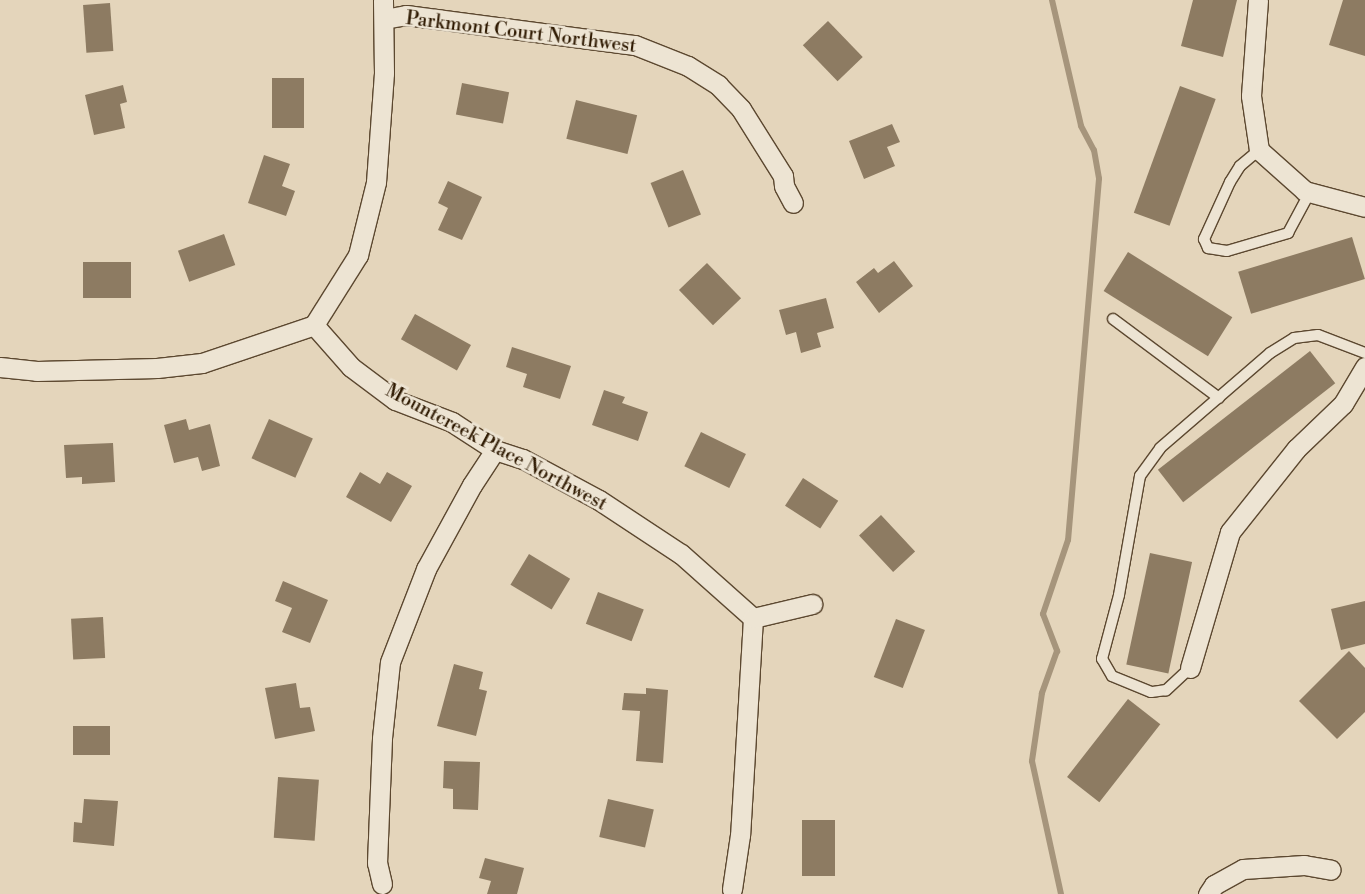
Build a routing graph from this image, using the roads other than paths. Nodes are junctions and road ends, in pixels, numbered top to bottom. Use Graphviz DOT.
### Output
graph roads {
  1 [pos="384,0"];
  2 [pos="1258,0"];
  3 [pos="384,19"];
  4 [pos="1259,150"];
  5 [pos="1310,192"];
  6 [pos="793,203"];
  7 [pos="1365,206"];
  8 [pos="1113,319"];
  9 [pos="314,325"];
  10 [pos="1365,353"];
  11 [pos="0,366"];
  12 [pos="1365,367"];
  13 [pos="1219,398"];
  14 [pos="496,450"];
  15 [pos="812,604"];
  16 [pos="753,618"];
  17 [pos="1190,668"];
  18 [pos="1331,870"];
  19 [pos="382,884"];
  20 [pos="732,888"];
  21 [pos="1208,894"];
  1 -- 3 [label="street"];
  2 -- 4 [label="street"];
  3 -- 6 [label="street, Parkmont Court Northwest"];
  3 -- 9 [label="street"];
  4 -- 5 [label="street"];
  4 -- 5 [label="lane"];
  5 -- 7 [label="street"];
  8 -- 13 [label="lane"];
  9 -- 11 [label="street"];
  9 -- 14 [label="street, Mountcreek Place Northwest"];
  10 -- 13 [label="lane"];
  12 -- 17 [label="street"];
  13 -- 17 [label="lane"];
  14 -- 16 [label="street, Mountcreek Place Northwest"];
  14 -- 19 [label="street"];
  15 -- 16 [label="street"];
  16 -- 20 [label="street"];
  18 -- 21 [label="street"];
}
